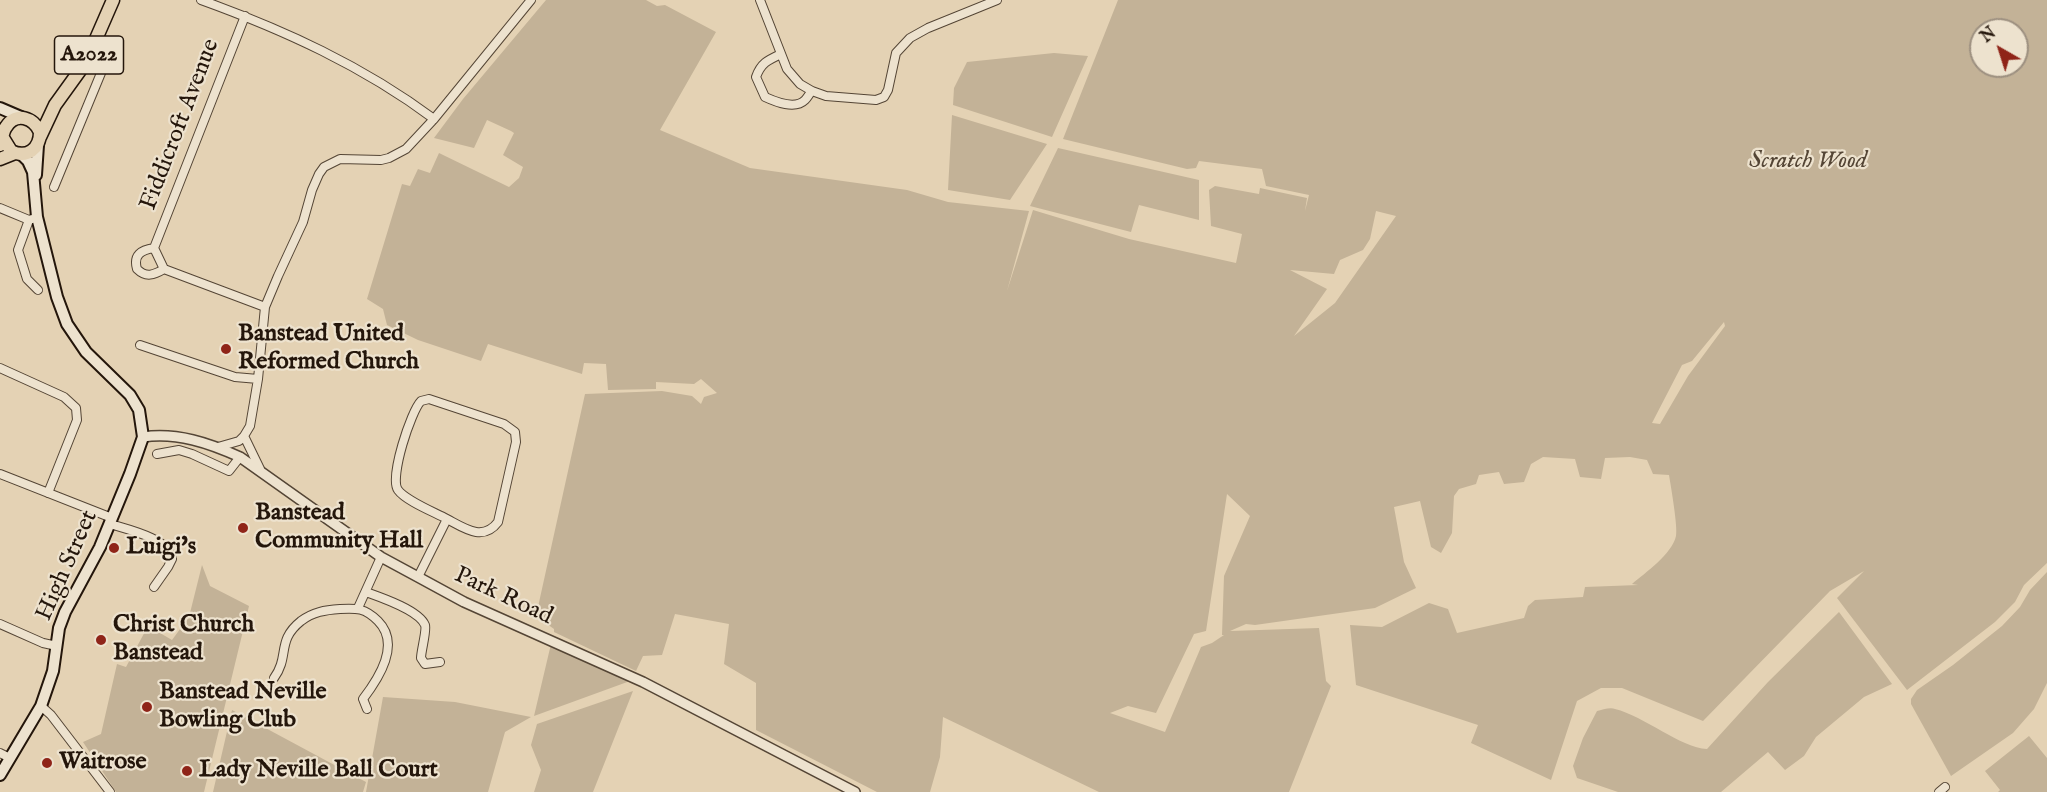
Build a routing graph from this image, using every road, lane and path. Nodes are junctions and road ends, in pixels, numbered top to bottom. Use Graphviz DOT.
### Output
graph roads {
  1 [pos="113,0"];
  2 [pos="201,0"];
  3 [pos="531,0"];
  4 [pos="759,0"];
  5 [pos="997,0"];
  6 [pos="245,16"];
  7 [pos="781,54"];
  8 [pos="86,62"];
  9 [pos="812,91"];
  10 [pos="56,105"];
  11 [pos="0,108"];
  12 [pos="25,118"];
  13 [pos="434,119"];
  14 [pos="2,132"];
  15 [pos="39,141"];
  16 [pos="18,154"];
  17 [pos="0,159"];
  18 [pos="35,183"];
  19 [pos="54,187"];
  20 [pos="0,208"];
  21 [pos="33,219"];
  22 [pos="154,248"];
  23 [pos="164,269"];
  24 [pos="38,290"];
  25 [pos="265,308"];
  26 [pos="140,345"];
  27 [pos="0,368"];
  28 [pos="258,379"];
  29 [pos="244,436"];
  30 [pos="143,437"];
  31 [pos="182,437"];
  32 [pos="218,447"];
  33 [pos="179,450"];
  34 [pos="157,454"];
  35 [pos="240,457"];
  36 [pos="260,469"];
  37 [pos="0,474"];
  38 [pos="48,493"];
  39 [pos="447,519"];
  40 [pos="111,521"];
  41 [pos="381,557"];
  42 [pos="417,577"];
  43 [pos="154,587"];
  44 [pos="366,592"];
  45 [pos="358,608"];
  46 [pos="0,624"];
  47 [pos="57,646"];
  48 [pos="440,662"];
  49 [pos="274,678"];
  50 [pos="41,706"];
  51 [pos="367,709"];
  52 [pos="5,755"];
  53 [pos="0,775"];
  54 [pos="110,792"];
  55 [pos="855,792"];
  1 -- 8 [label="main road, A2022"];
  2 -- 6 [label="street"];
  3 -- 13 [label="street"];
  4 -- 7 [label="street"];
  5 -- 9 [label="street"];
  6 -- 13 [label="street"];
  6 -- 22 [label="street, Fiddicroft Avenue"];
  7 -- 9 [label="street"];
  7 -- 9 [label="street"];
  8 -- 10 [label="main road, A2022"];
  8 -- 19 [label="street"];
  10 -- 12 [label="main road, A2022"];
  10 -- 15 [label="main road, A2022"];
  11 -- 12 [label="main road"];
  12 -- 14 [label="main road"];
  12 -- 15 [label="main road"];
  13 -- 25 [label="street"];
  14 -- 16 [label="main road"];
  15 -- 16 [label="main road"];
  15 -- 18 [label="main road"];
  16 -- 17 [label="main road"];
  16 -- 18 [label="main road"];
  18 -- 21 [label="main road"];
  20 -- 21 [label="street"];
  21 -- 24 [label="street"];
  21 -- 30 [label="main road"];
  22 -- 23 [label="street, Fiddicroft Avenue"];
  22 -- 23 [label="street, Fiddicroft Avenue"];
  23 -- 25 [label="street, Fiddicroft Avenue"];
  25 -- 28 [label="street"];
  26 -- 28 [label="street"];
  27 -- 38 [label="street"];
  28 -- 29 [label="street"];
  29 -- 32 [label="street"];
  29 -- 36 [label="street"];
  30 -- 31 [label="street, Park Road"];
  30 -- 40 [label="main road, High Street"];
  31 -- 32 [label="street, Park Road"];
  31 -- 33 [label="street"];
  32 -- 35 [label="street, Park Road"];
  33 -- 34 [label="street"];
  33 -- 35 [label="street"];
  35 -- 36 [label="street, Park Road"];
  36 -- 41 [label="street, Park Road"];
  37 -- 38 [label="street"];
  38 -- 40 [label="street"];
  39 -- 39 [label="street"];
  39 -- 42 [label="street"];
  40 -- 43 [label="street"];
  40 -- 47 [label="main road, High Street"];
  41 -- 42 [label="street, Park Road"];
  41 -- 44 [label="street"];
  42 -- 55 [label="street, Park Road"];
  44 -- 45 [label="street"];
  44 -- 48 [label="street"];
  45 -- 49 [label="street"];
  45 -- 51 [label="street"];
  46 -- 47 [label="street"];
  47 -- 50 [label="main road, High Street"];
  50 -- 52 [label="main road, High Street"];
  50 -- 54 [label="street"];
  52 -- 53 [label="main road, High Street"];
}
